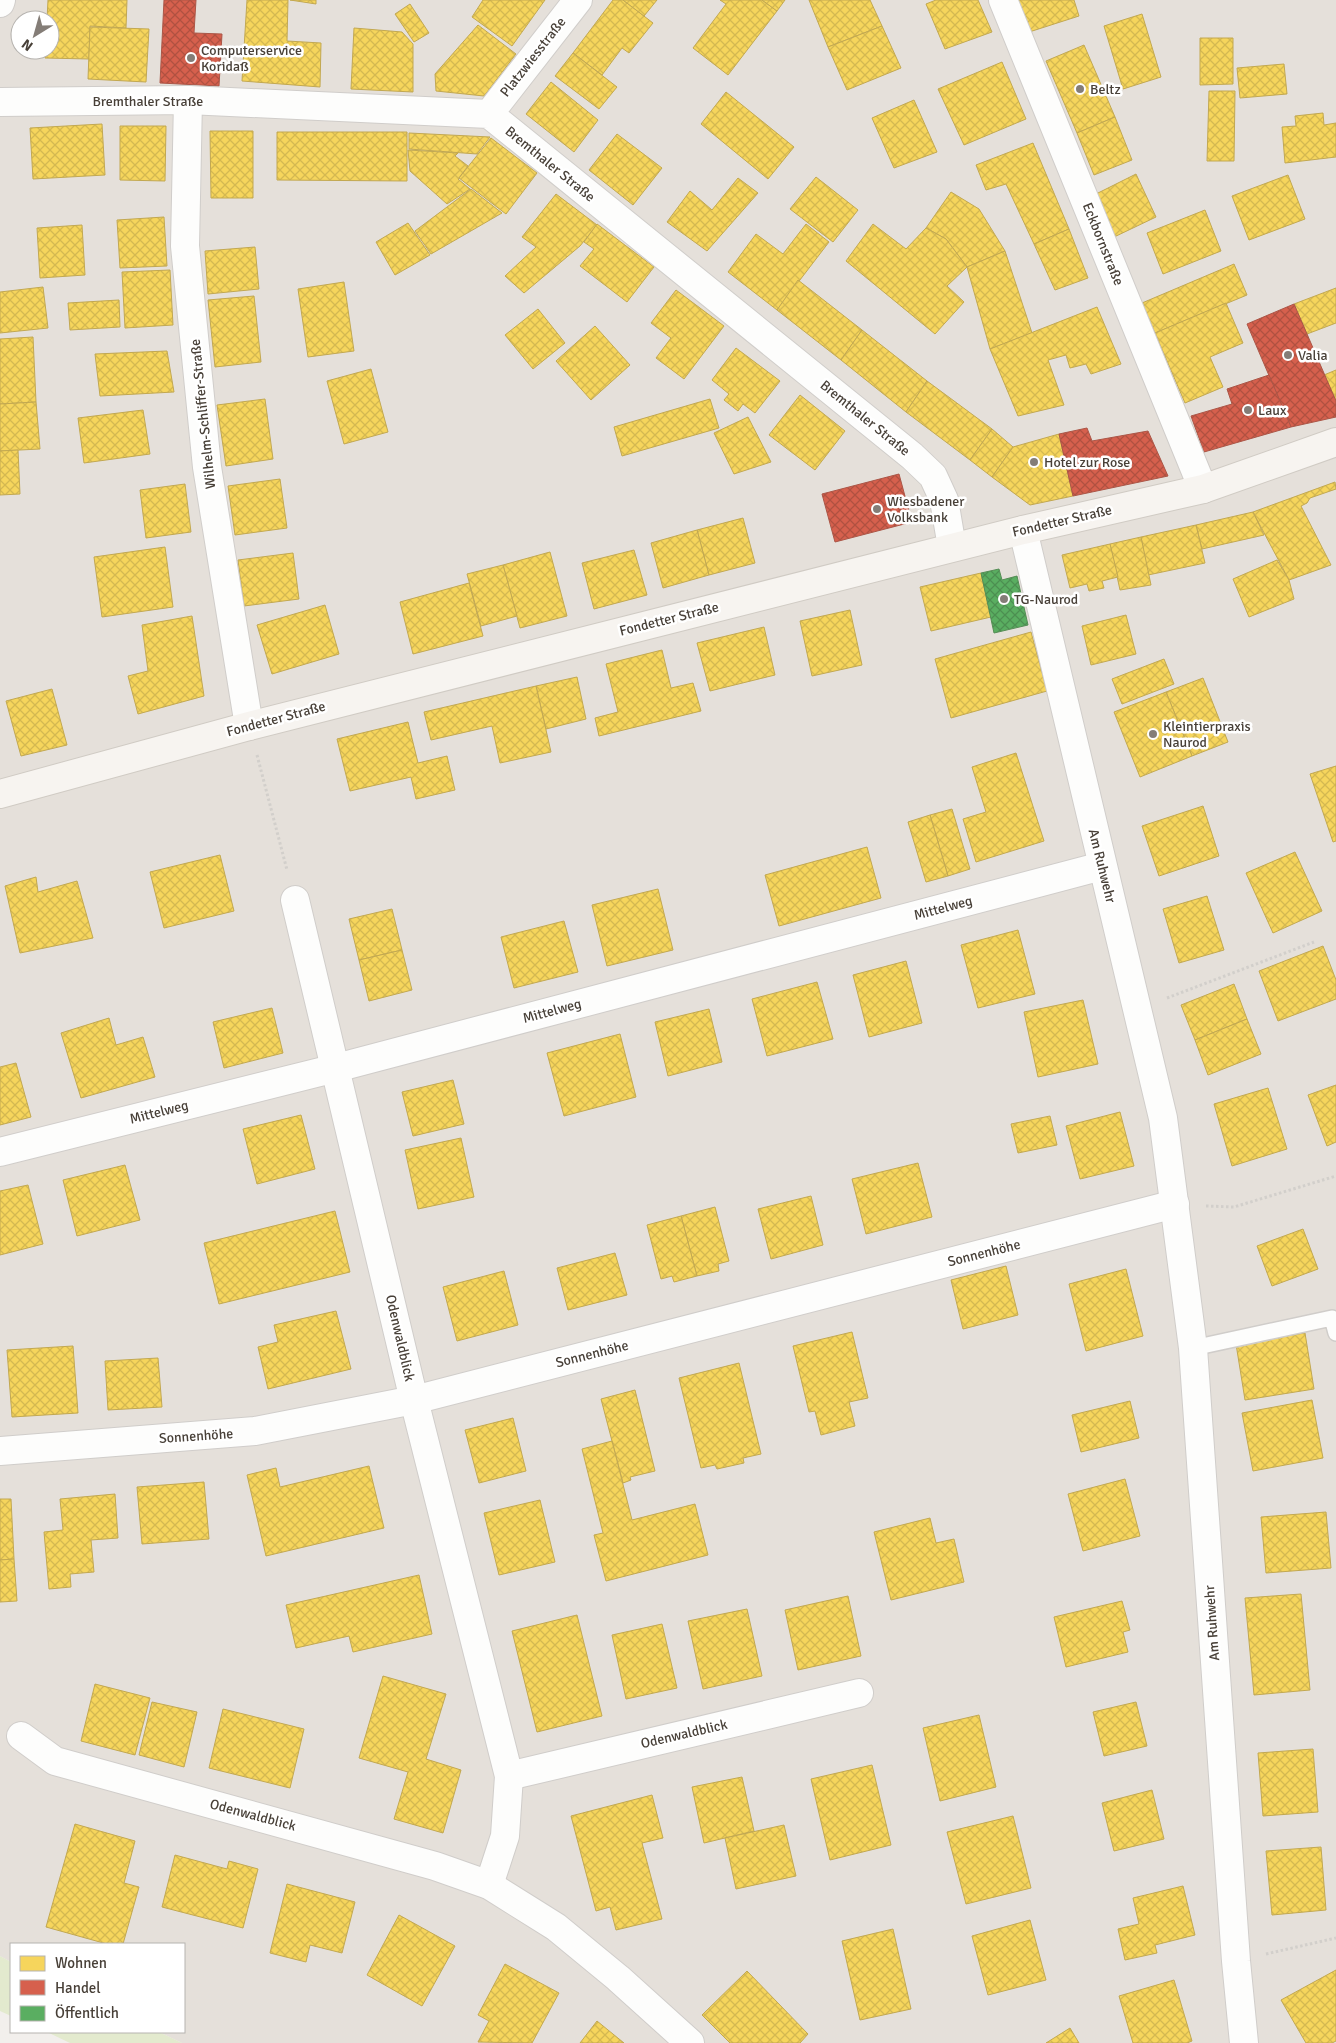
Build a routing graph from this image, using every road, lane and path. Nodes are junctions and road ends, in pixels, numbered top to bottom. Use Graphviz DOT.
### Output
graph roads {
  1 [pos="578,0"];
  2 [pos="1003,0"];
  3 [pos="188,100"];
  4 [pos="0,102"];
  5 [pos="489,114"];
  6 [pos="1336,442"];
  7 [pos="1203,489"];
  8 [pos="1023,530"];
  9 [pos="952,548"];
  10 [pos="249,726"];
  11 [pos="0,794"];
  12 [pos="1102,866"];
  13 [pos="295,900"];
  14 [pos="1314,942"];
  15 [pos="1138,1008"];
  16 [pos="336,1068"];
  17 [pos="0,1152"];
  18 [pos="1336,1176"];
  19 [pos="1175,1204"];
  20 [pos="1336,1333"];
  21 [pos="1193,1348"];
  22 [pos="414,1400"];
  23 [pos="0,1451"];
  24 [pos="859,1693"];
  25 [pos="21,1736"];
  26 [pos="509,1776"];
  27 [pos="490,1885"];
  28 [pos="1336,1938"];
  29 [pos="1236,1961"];
  30 [pos="690,2043"];
  31 [pos="1244,2043"];
  1 -- 5 [label="street, Platzwiesstraße"];
  2 -- 7 [label="street, Eckbornstraße"];
  3 -- 4 [label="street, Bremthaler Straße"];
  3 -- 5 [label="street, Bremthaler Straße"];
  3 -- 10 [label="street, Wilhelm-Schliffer-Straße"];
  5 -- 9 [label="street, Bremthaler Straße"];
  6 -- 7 [label="street, Fondetter Straße"];
  7 -- 8 [label="street, Fondetter Straße"];
  8 -- 9 [label="street, Fondetter Straße"];
  8 -- 12 [label="street, Am Ruhwehr"];
  9 -- 10 [label="street, Fondetter Straße"];
  10 -- 11 [label="street, Fondetter Straße"];
  10 -- 13 [label="path"];
  12 -- 15 [label="street, Am Ruhwehr"];
  12 -- 16 [label="street, Mittelweg"];
  13 -- 16 [label="street, Odenwaldblick"];
  14 -- 15 [label="path"];
  15 -- 19 [label="street, Am Ruhwehr"];
  16 -- 17 [label="street, Mittelweg"];
  16 -- 22 [label="street, Odenwaldblick"];
  18 -- 19 [label="path"];
  19 -- 21 [label="street, Am Ruhwehr"];
  19 -- 22 [label="street, Sonnenhöhe"];
  20 -- 21 [label="lane"];
  21 -- 29 [label="street, Am Ruhwehr"];
  22 -- 23 [label="street, Sonnenhöhe"];
  22 -- 26 [label="street, Odenwaldblick"];
  24 -- 26 [label="street, Odenwaldblick"];
  25 -- 27 [label="street, Odenwaldblick"];
  26 -- 27 [label="street, Odenwaldblick"];
  27 -- 30 [label="street, Odenwaldblick"];
  28 -- 29 [label="path"];
  29 -- 31 [label="street, Am Ruhwehr"];
}
